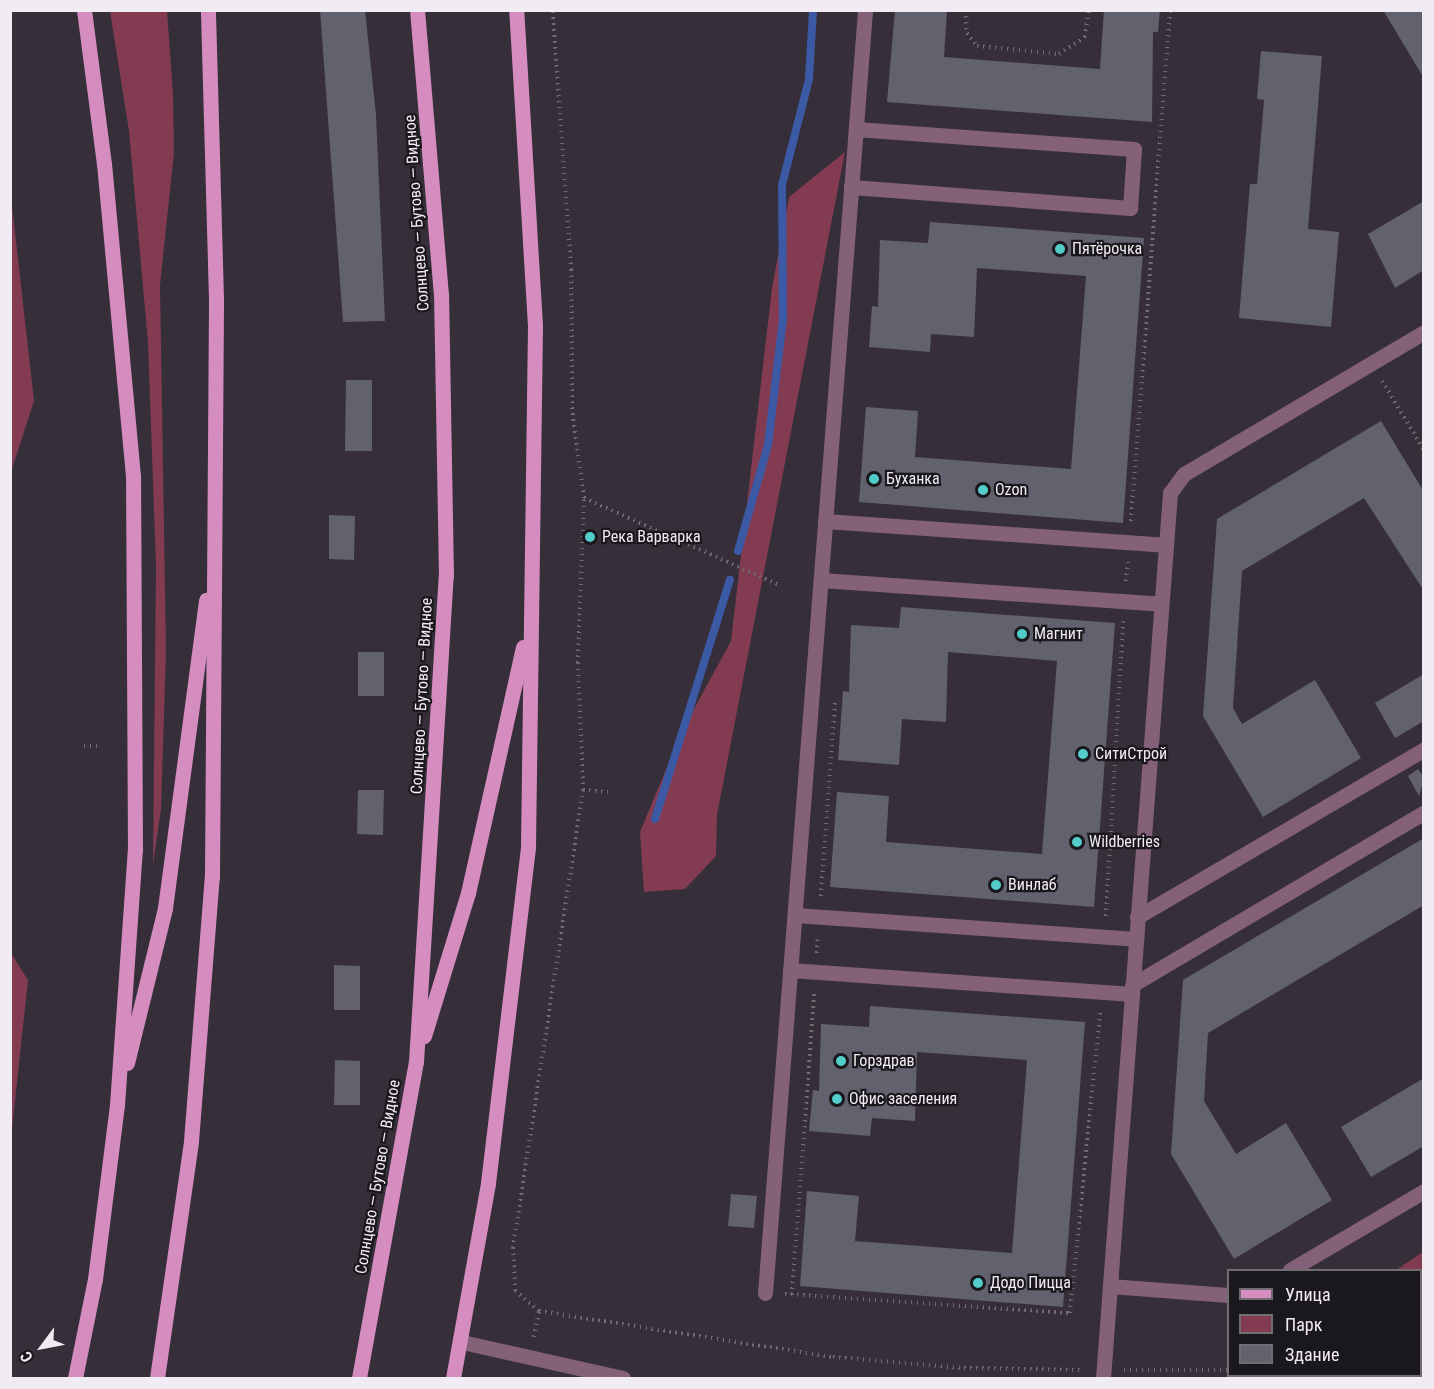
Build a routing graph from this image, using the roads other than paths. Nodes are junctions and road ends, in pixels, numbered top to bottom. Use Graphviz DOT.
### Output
graph roads {
  1 [pos="84,10"];
  2 [pos="208,10"];
  3 [pos="417,10"];
  4 [pos="516,10"];
  5 [pos="865,10"];
  6 [pos="856,129"];
  7 [pos="851,187"];
  8 [pos="1424,333"];
  9 [pos="825,521"];
  10 [pos="214,531"];
  11 [pos="1164,545"];
  12 [pos="821,580"];
  13 [pos="1160,604"];
  14 [pos="530,619"];
  15 [pos="1424,749"];
  16 [pos="1424,812"];
  17 [pos="795,915"];
  18 [pos="1137,917"];
  19 [pos="1136,939"];
  20 [pos="790,970"];
  21 [pos="1132,989"];
  22 [pos="416,1062"];
  23 [pos="117,1105"];
  24 [pos="1424,1191"];
  25 [pos="1292,1269"];
  26 [pos="1110,1286"];
  27 [pos="765,1293"];
  28 [pos="1227,1295"];
  29 [pos="462,1342"];
  30 [pos="1104,1374"];
  31 [pos="75,1378"];
  32 [pos="157,1378"];
  33 [pos="359,1378"];
  34 [pos="453,1378"];
  35 [pos="623,1378"];
  1 -- 23 [label="main road"];
  2 -- 10 [label="main road"];
  3 -- 22 [label="main road, Солнцево — Бутово — Видное"];
  4 -- 14 [label="main road"];
  5 -- 6 [label="street"];
  6 -- 7 [label="street"];
  6 -- 7 [label="street"];
  7 -- 9 [label="street"];
  8 -- 11 [label="street"];
  9 -- 11 [label="street"];
  9 -- 12 [label="street"];
  10 -- 23 [label="main road"];
  10 -- 32 [label="main road"];
  11 -- 13 [label="street"];
  12 -- 13 [label="street"];
  12 -- 17 [label="street"];
  13 -- 18 [label="street"];
  14 -- 22 [label="main road"];
  14 -- 29 [label="main road"];
  15 -- 18 [label="street"];
  16 -- 21 [label="street"];
  17 -- 19 [label="street"];
  17 -- 20 [label="street"];
  18 -- 19 [label="street"];
  19 -- 21 [label="street"];
  20 -- 21 [label="street"];
  20 -- 27 [label="street"];
  21 -- 26 [label="street"];
  22 -- 33 [label="main road, Солнцево — Бутово — Видное"];
  23 -- 31 [label="main road"];
  24 -- 25 [label="street"];
  26 -- 28 [label="street"];
  26 -- 30 [label="street"];
  29 -- 34 [label="main road"];
  29 -- 35 [label="street"];
}
